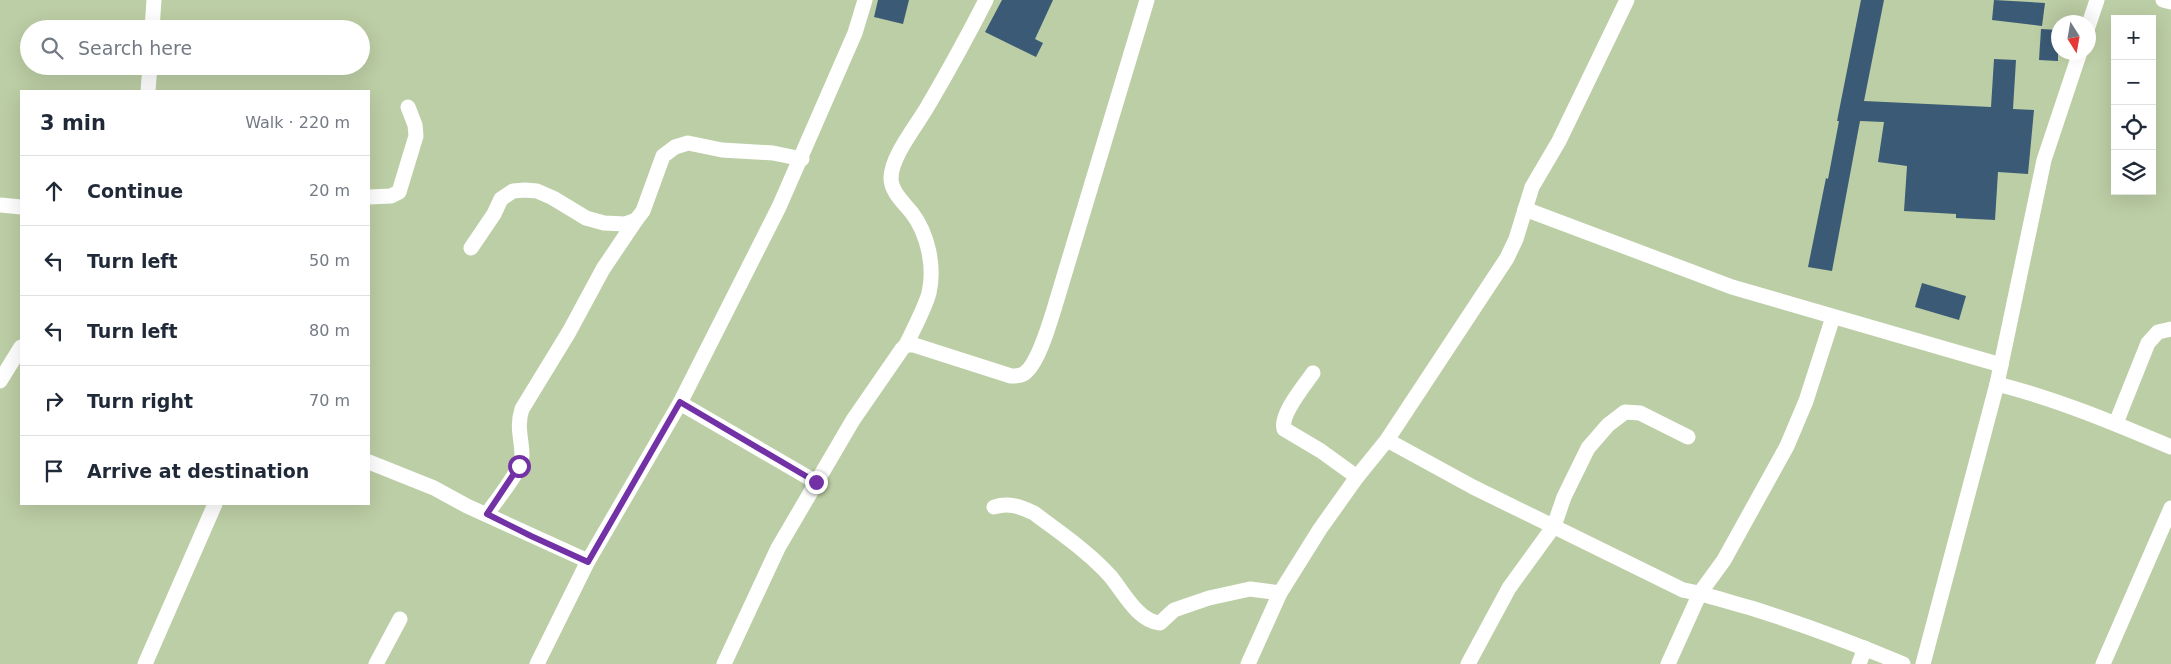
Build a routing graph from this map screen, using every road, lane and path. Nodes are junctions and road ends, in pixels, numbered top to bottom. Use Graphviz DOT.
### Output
graph roads {
  1 [pos="154,0"];
  2 [pos="865,0"];
  3 [pos="986,0"];
  4 [pos="1147,0"];
  5 [pos="1627,0"];
  6 [pos="2098,0"];
  7 [pos="2163,0"];
  8 [pos="2171,2"];
  9 [pos="2092,15"];
  10 [pos="153,20"];
  11 [pos="2077,60"];
  12 [pos="149,75"];
  13 [pos="148,90"];
  14 [pos="408,107"];
  15 [pos="802,159"];
  16 [pos="370,197"];
  17 [pos="0,205"];
  18 [pos="20,207"];
  19 [pos="1525,209"];
  20 [pos="636,220"];
  21 [pos="471,248"];
  22 [pos="1833,317"];
  23 [pos="2171,329"];
  24 [pos="906,346"];
  25 [pos="20,349"];
  26 [pos="2001,365"];
  27 [pos="1313,373"];
  28 [pos="0,381"];
  29 [pos="1997,384"];
  30 [pos="680,402"];
  31 [pos="2116,424"];
  32 [pos="1688,437"];
  33 [pos="1387,440"];
  34 [pos="2171,446"];
  35 [pos="370,462"];
  36 [pos="1357,477"];
  37 [pos="816,482"];
  38 [pos="215,505"];
  39 [pos="994,507"];
  40 [pos="2171,508"];
  41 [pos="487,514"];
  42 [pos="1554,526"];
  43 [pos="588,562"];
  44 [pos="1280,593"];
  45 [pos="1700,593"];
  46 [pos="400,619"];
  47 [pos="1865,648"];
  48 [pos="145,664"];
  49 [pos="376,664"];
  50 [pos="536,664"];
  51 [pos="724,664"];
  52 [pos="1248,664"];
  53 [pos="1468,664"];
  54 [pos="1668,664"];
  55 [pos="1858,664"];
  56 [pos="1903,664"];
  57 [pos="1923,664"];
  58 [pos="2103,664"];
  1 -- 10 [label="street"];
  2 -- 15 [label="street"];
  3 -- 24 [label="street"];
  4 -- 24 [label="street"];
  5 -- 19 [label="street"];
  6 -- 9 [label="street"];
  7 -- 8 [label="street"];
  11 -- 26 [label="street"];
  12 -- 13 [label="street"];
  14 -- 16 [label="street"];
  15 -- 20 [label="street"];
  15 -- 30 [label="street"];
  17 -- 18 [label="street"];
  19 -- 22 [label="street"];
  19 -- 33 [label="street"];
  20 -- 21 [label="street"];
  20 -- 41 [label="street"];
  22 -- 26 [label="street"];
  22 -- 45 [label="street"];
  23 -- 31 [label="street"];
  24 -- 37 [label="street"];
  25 -- 28 [label="street"];
  26 -- 29 [label="street"];
  27 -- 36 [label="street"];
  29 -- 31 [label="street"];
  29 -- 57 [label="street"];
  30 -- 37 [label="street"];
  30 -- 43 [label="street"];
  31 -- 34 [label="street"];
  32 -- 42 [label="street"];
  33 -- 36 [label="street"];
  33 -- 42 [label="street"];
  35 -- 41 [label="street"];
  36 -- 44 [label="street"];
  37 -- 51 [label="street"];
  38 -- 48 [label="street"];
  39 -- 44 [label="street"];
  40 -- 58 [label="street"];
  41 -- 43 [label="street"];
  42 -- 45 [label="street"];
  42 -- 53 [label="street"];
  43 -- 50 [label="street"];
  44 -- 52 [label="street"];
  45 -- 47 [label="street"];
  45 -- 54 [label="street"];
  46 -- 49 [label="street"];
  47 -- 55 [label="street"];
  47 -- 56 [label="street"];
}
